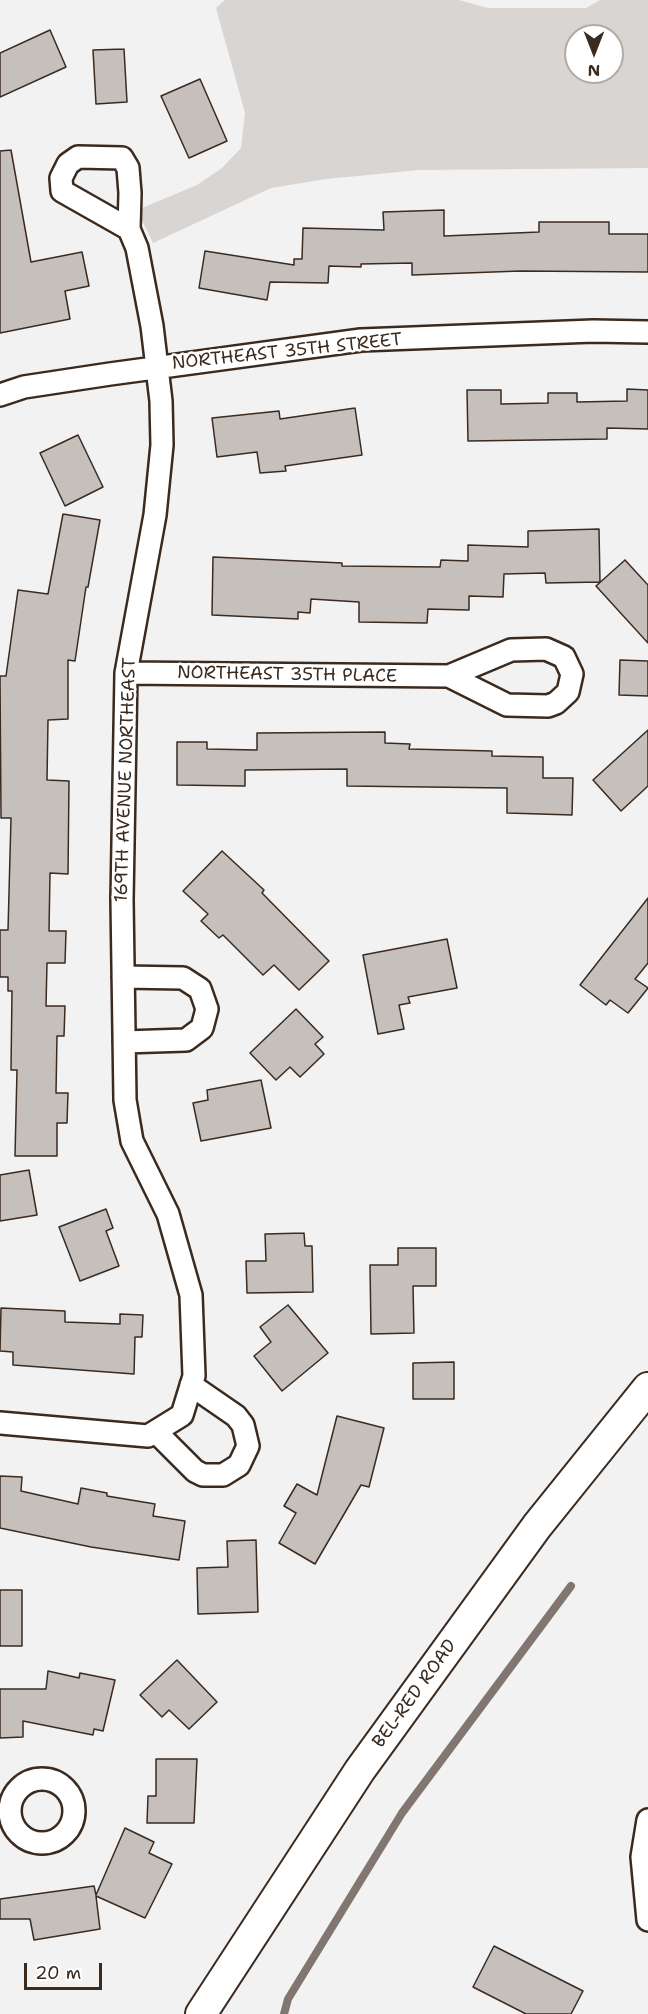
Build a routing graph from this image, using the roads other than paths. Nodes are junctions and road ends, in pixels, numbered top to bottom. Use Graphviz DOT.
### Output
graph roads {
  1 [pos="129,229"];
  2 [pos="648,332"];
  3 [pos="157,367"];
  4 [pos="0,395"];
  5 [pos="126,674"];
  6 [pos="449,676"];
  7 [pos="123,977"];
  8 [pos="124,1042"];
  9 [pos="191,1385"];
  10 [pos="648,1388"];
  11 [pos="0,1423"];
  12 [pos="156,1432"];
  13 [pos="648,1820"];
  14 [pos="648,1920"];
  15 [pos="201,2014"];
  1 -- 3 [label="street, 169TH AVENUE NORTHEAST"];
  2 -- 3 [label="street, NORTHEAST 35TH STREET"];
  3 -- 4 [label="street, NORTHEAST 35TH STREET"];
  3 -- 5 [label="street, 169TH AVENUE NORTHEAST"];
  5 -- 6 [label="street, NORTHEAST 35TH PLACE"];
  5 -- 7 [label="street, 169TH AVENUE NORTHEAST"];
  6 -- 6 [label="street, NORTHEAST 35TH PLACE"];
  7 -- 8 [label="street, 169TH AVENUE NORTHEAST"];
  7 -- 8 [label="street"];
  8 -- 9 [label="street, 169TH AVENUE NORTHEAST"];
  9 -- 12 [label="street, 169TH AVENUE NORTHEAST"];
  9 -- 12 [label="street"];
  10 -- 15 [label="main road, BEL-RED ROAD"];
  11 -- 12 [label="street"];
  13 -- 14 [label="street"];
}
